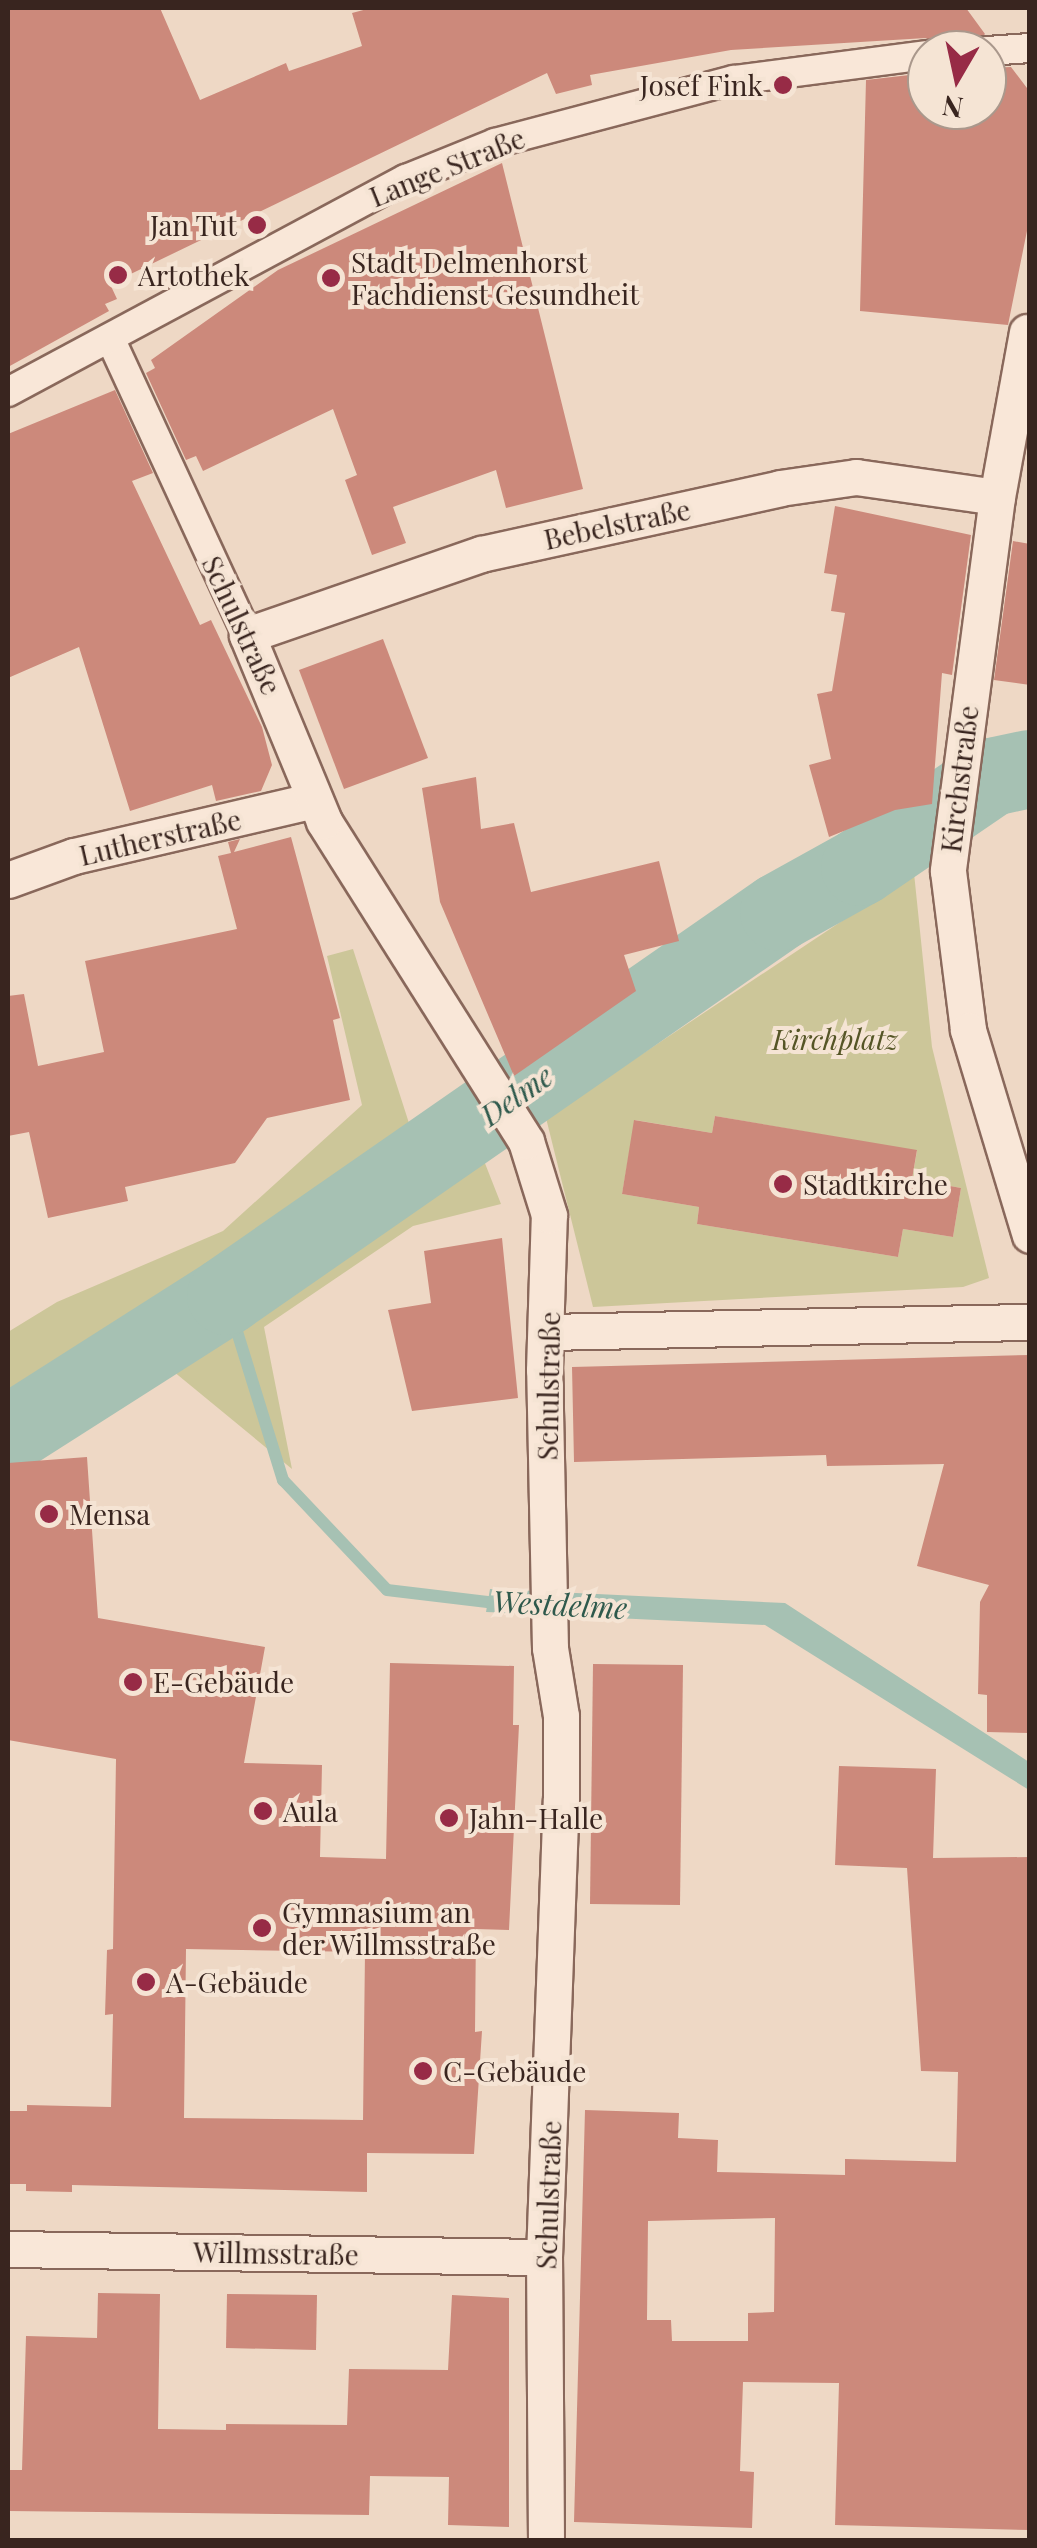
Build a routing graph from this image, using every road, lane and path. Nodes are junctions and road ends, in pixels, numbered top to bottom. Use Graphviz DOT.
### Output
graph roads {
  1 [pos="907,58"];
  2 [pos="1028,325"];
  3 [pos="110,338"];
  4 [pos="8,392"];
  5 [pos="997,496"];
  6 [pos="247,635"];
  7 [pos="315,800"];
  8 [pos="8,880"];
  9 [pos="1030,1235"];
  10 [pos="1030,1322"];
  11 [pos="547,1332"];
  12 [pos="8,2249"];
  13 [pos="544,2257"];
  14 [pos="546,2540"];
  1 -- 3 [label="street, Lange Straße"];
  2 -- 5 [label="street, Kirchstraße"];
  3 -- 4 [label="street, Lange Straße"];
  3 -- 6 [label="street, Schulstraße"];
  5 -- 6 [label="street, Bebelstraße"];
  5 -- 9 [label="street, Kirchstraße"];
  6 -- 7 [label="street, Schulstraße"];
  7 -- 8 [label="street, Lutherstraße"];
  7 -- 11 [label="street, Schulstraße"];
  10 -- 11 [label="street"];
  11 -- 13 [label="street, Schulstraße"];
  12 -- 13 [label="street, Willmsstraße"];
  13 -- 14 [label="street, Schulstraße"];
}
